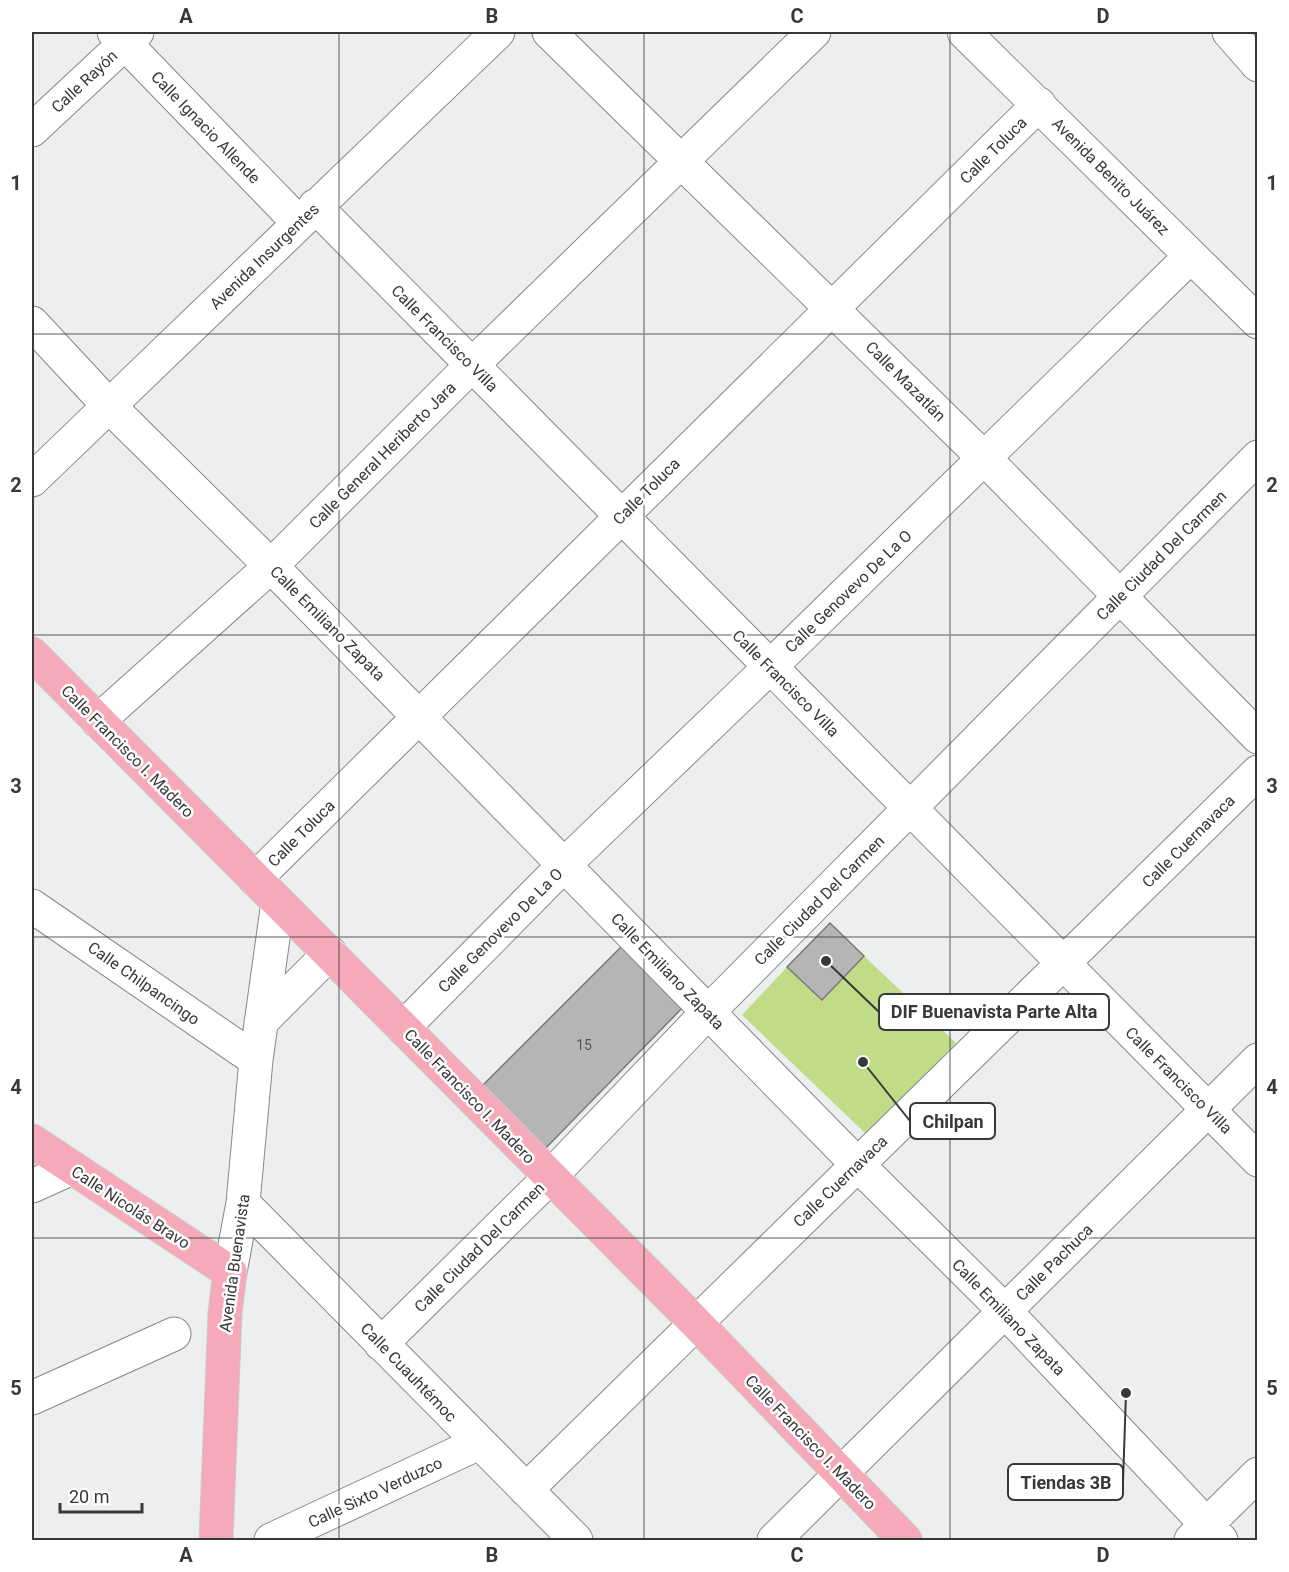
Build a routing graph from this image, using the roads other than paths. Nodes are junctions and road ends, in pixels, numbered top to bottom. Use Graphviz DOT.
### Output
graph roads {
  1 [pos="498,32"];
  2 [pos="549,32"];
  3 [pos="814,32"];
  4 [pos="1229,32"];
  5 [pos="968,33"];
  6 [pos="125,35"];
  7 [pos="1257,65"];
  8 [pos="1039,104"];
  9 [pos="32,130"];
  10 [pos="681,161"];
  11 [pos="307,214"];
  12 [pos="1191,256"];
  13 [pos="832,308"];
  14 [pos="1257,322"];
  15 [pos="32,323"];
  16 [pos="472,365"];
  17 [pos="109,406"];
  18 [pos="1257,457"];
  19 [pos="984,458"];
  20 [pos="32,480"];
  21 [pos="621,516"];
  22 [pos="271,566"];
  23 [pos="1119,596"];
  24 [pos="32,654"];
  25 [pos="770,667"];
  26 [pos="419,717"];
  27 [pos="98,721"];
  28 [pos="1257,737"];
  29 [pos="1257,772"];
  30 [pos="911,809"];
  31 [pos="564,865"];
  32 [pos="255,879"];
  33 [pos="278,902"];
  34 [pos="32,906"];
  35 [pos="330,953"];
  36 [pos="1064,964"];
  37 [pos="708,1012"];
  38 [pos="261,1022"];
  39 [pos="404,1028"];
  40 [pos="256,1060"];
  41 [pos="1257,1060"];
  42 [pos="1208,1110"];
  43 [pos="32,1141"];
  44 [pos="1257,1160"];
  45 [pos="857,1164"];
  46 [pos="72,1168"];
  47 [pos="550,1177"];
  48 [pos="32,1186"];
  49 [pos="243,1203"];
  50 [pos="230,1272"];
  51 [pos="1005,1311"];
  52 [pos="696,1323"];
  53 [pos="174,1334"];
  54 [pos="381,1344"];
  55 [pos="32,1398"];
  56 [pos="479,1443"];
  57 [pos="842,1473"];
  58 [pos="1257,1474"];
  59 [pos="526,1490"];
  60 [pos="1206,1536"];
  61 [pos="216,1540"];
  62 [pos="271,1540"];
  63 [pos="576,1540"];
  64 [pos="774,1540"];
  65 [pos="905,1540"];
  1 -- 11 [label="street, Avenida Insurgentes"];
  2 -- 10 [label="street, Calle Mazatlán"];
  3 -- 10 [label="street, Calle General Heriberto Jara"];
  4 -- 7 [label="street"];
  5 -- 8 [label="street, Avenida Benito Juárez"];
  6 -- 9 [label="street, Calle Rayón"];
  6 -- 11 [label="street, Calle Ignacio Allende"];
  8 -- 12 [label="street, Avenida Benito Juárez"];
  8 -- 13 [label="street, Calle Toluca"];
  10 -- 13 [label="street, Calle Mazatlán"];
  10 -- 16 [label="street, Calle General Heriberto Jara"];
  11 -- 16 [label="street, Calle Francisco Villa"];
  11 -- 17 [label="street, Avenida Insurgentes"];
  12 -- 14 [label="street, Avenida Benito Juárez"];
  12 -- 19 [label="street, Calle Genovevo De La O"];
  13 -- 19 [label="street, Calle Mazatlán"];
  13 -- 21 [label="street, Calle Toluca"];
  15 -- 17 [label="street"];
  16 -- 21 [label="street, Calle Francisco Villa"];
  16 -- 22 [label="street, Calle General Heriberto Jara"];
  17 -- 20 [label="street, Avenida Insurgentes"];
  17 -- 22 [label="street, Calle Emiliano Zapata"];
  18 -- 23 [label="street, Calle Ciudad Del Carmen"];
  19 -- 23 [label="street, Calle Mazatlán"];
  19 -- 25 [label="street, Calle Genovevo De La O"];
  21 -- 25 [label="street, Calle Francisco Villa"];
  21 -- 26 [label="street, Calle Toluca"];
  22 -- 26 [label="street, Calle Emiliano Zapata"];
  22 -- 27 [label="street, Calle General Heriberto Jara"];
  23 -- 28 [label="street, Calle Mazatlán"];
  23 -- 30 [label="street, Calle Ciudad Del Carmen"];
  24 -- 27 [label="main road, Calle Francisco I. Madero"];
  25 -- 30 [label="street, Calle Francisco Villa"];
  25 -- 31 [label="street, Calle Genovevo De La O"];
  26 -- 31 [label="street, Calle Emiliano Zapata"];
  26 -- 32 [label="street, Calle Toluca"];
  27 -- 32 [label="main road, Calle Francisco I. Madero"];
  29 -- 36 [label="street, Calle Cuernavaca"];
  30 -- 36 [label="street, Calle Francisco Villa"];
  30 -- 37 [label="street, Calle Ciudad Del Carmen"];
  31 -- 37 [label="street, Calle Emiliano Zapata"];
  31 -- 39 [label="street, Calle Genovevo De La O"];
  32 -- 33 [label="main road, Calle Francisco I. Madero"];
  33 -- 35 [label="main road, Calle Francisco I. Madero"];
  33 -- 38 [label="street, Avenida Buenavista"];
  34 -- 40 [label="street, Calle Chilpancingo"];
  35 -- 38 [label="street"];
  35 -- 39 [label="main road, Calle Francisco I. Madero"];
  36 -- 42 [label="street, Calle Francisco Villa"];
  36 -- 45 [label="street, Calle Cuernavaca"];
  37 -- 45 [label="street, Calle Emiliano Zapata"];
  37 -- 47 [label="street, Calle Ciudad Del Carmen"];
  38 -- 40 [label="street, Avenida Buenavista"];
  39 -- 47 [label="main road, Calle Francisco I. Madero"];
  40 -- 49 [label="street, Avenida Buenavista"];
  41 -- 42 [label="street, Calle Pachuca"];
  42 -- 44 [label="street, Calle Francisco Villa"];
  42 -- 51 [label="street, Calle Pachuca"];
  43 -- 46 [label="main road, Calle Nicolás Bravo"];
  45 -- 51 [label="street, Calle Emiliano Zapata"];
  45 -- 52 [label="street, Calle Cuernavaca"];
  46 -- 48 [label="street"];
  46 -- 50 [label="main road, Calle Nicolás Bravo"];
  47 -- 52 [label="main road, Calle Francisco I. Madero"];
  47 -- 54 [label="street, Calle Ciudad Del Carmen"];
  49 -- 50 [label="street, Avenida Buenavista"];
  49 -- 54 [label="street, Calle Cuauhtémoc"];
  50 -- 61 [label="main road, Avenida Buenavista"];
  51 -- 57 [label="street, Calle Pachuca"];
  51 -- 60 [label="street, Calle Emiliano Zapata"];
  52 -- 57 [label="main road, Calle Francisco I. Madero"];
  52 -- 59 [label="street, Calle Cuernavaca"];
  53 -- 55 [label="street"];
  54 -- 56 [label="street, Calle Cuauhtémoc"];
  56 -- 59 [label="street, Calle Cuauhtémoc"];
  56 -- 62 [label="street, Calle Sixto Verduzco"];
  57 -- 64 [label="street, Calle Pachuca"];
  57 -- 65 [label="main road, Calle Francisco I. Madero"];
  58 -- 60 [label="street"];
  59 -- 63 [label="street, Calle Cuauhtémoc"];
}
